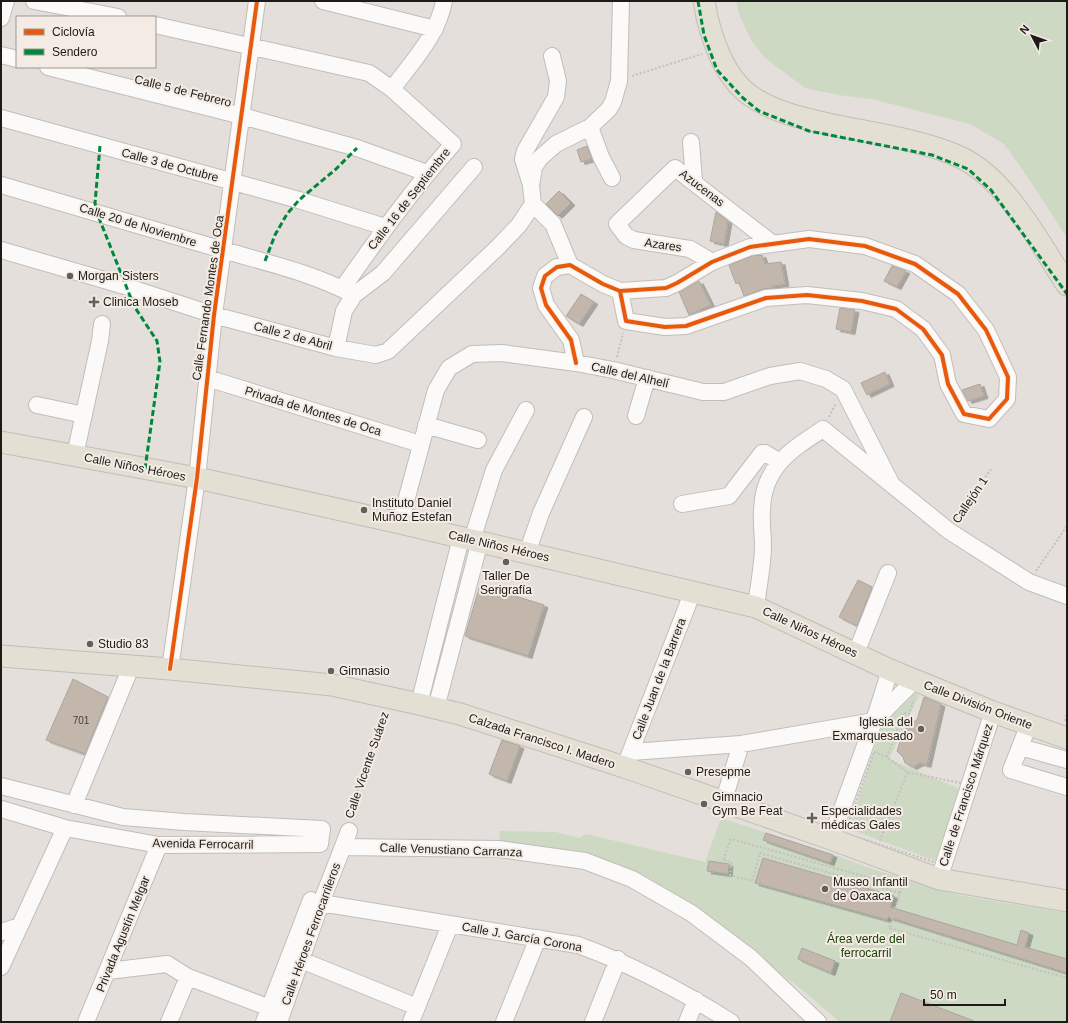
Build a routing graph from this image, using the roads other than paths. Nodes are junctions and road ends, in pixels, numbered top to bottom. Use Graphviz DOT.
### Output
graph roads {
  1 [pos="6,1"];
  2 [pos="34,1"];
  3 [pos="257,1"];
  4 [pos="323,1"];
  5 [pos="444,1"];
  6 [pos="622,1"];
  7 [pos="704,1"];
  8 [pos="717,1"];
  9 [pos="113,16"];
  10 [pos="1,18"];
  11 [pos="156,25"];
  12 [pos="435,29"];
  13 [pos="251,46"];
  14 [pos="1,55"];
  15 [pos="552,56"];
  16 [pos="16,59"];
  17 [pos="52,68"];
  18 [pos="392,89"];
  19 [pos="242,116"];
  20 [pos="1,118"];
  21 [pos="590,127"];
  22 [pos="691,142"];
  23 [pos="474,167"];
  24 [pos="427,173"];
  25 [pos="612,178"];
  26 [pos="694,181"];
  27 [pos="233,182"];
  28 [pos="1,185"];
  29 [pos="531,186"];
  30 [pos="533,204"];
  31 [pos="617,224"];
  32 [pos="385,227"];
  33 [pos="773,244"];
  34 [pos="1,250"];
  35 [pos="224,251"];
  36 [pos="1067,260"];
  37 [pos="712,262"];
  38 [pos="570,265"];
  39 [pos="1067,285"];
  40 [pos="620,290"];
  41 [pos="348,292"];
  42 [pos="214,315"];
  43 [pos="102,324"];
  44 [pos="336,348"];
  45 [pos="576,363"];
  46 [pos="207,378"];
  47 [pos="647,378"];
  48 [pos="37,405"];
  49 [pos="526,410"];
  50 [pos="84,416"];
  51 [pos="636,416"];
  52 [pos="584,417"];
  53 [pos="426,425"];
  54 [pos="478,440"];
  55 [pos="1,442"];
  56 [pos="420,444"];
  57 [pos="75,455"];
  58 [pos="780,462"];
  59 [pos="197,478"];
  60 [pos="891,483"];
  61 [pos="682,504"];
  62 [pos="400,523"];
  63 [pos="471,540"];
  64 [pos="527,553"];
  65 [pos="888,573"];
  66 [pos="693,591"];
  67 [pos="1067,596"];
  68 [pos="756,607"];
  69 [pos="856,653"];
  70 [pos="1,656"];
  71 [pos="131,667"];
  72 [pos="170,669"];
  73 [pos="890,670"];
  74 [pos="914,690"];
  75 [pos="428,706"];
  76 [pos="993,712"];
  77 [pos="874,721"];
  78 [pos="1028,724"];
  79 [pos="1067,738"];
  80 [pos="741,744"];
  81 [pos="1020,747"];
  82 [pos="628,760"];
  83 [pos="1067,760"];
  84 [pos="1,786"];
  85 [pos="1067,787"];
  86 [pos="723,803"];
  87 [pos="74,805"];
  88 [pos="1,809"];
  89 [pos="65,828"];
  90 [pos="349,831"];
  91 [pos="831,839"];
  92 [pos="159,845"];
  93 [pos="343,847"];
  94 [pos="941,872"];
  95 [pos="319,879"];
  96 [pos="1067,901"];
  97 [pos="321,904"];
  98 [pos="450,925"];
  99 [pos="20,926"];
  100 [pos="1,932"];
  101 [pos="538,938"];
  102 [pos="618,959"];
  103 [pos="301,960"];
  104 [pos="1,967"];
  105 [pos="108,971"];
  106 [pos="188,977"];
  107 [pos="696,1000"];
  108 [pos="267,1015"];
  109 [pos="414,1015"];
  110 [pos="86,1022"];
  111 [pos="169,1022"];
  112 [pos="279,1022"];
  113 [pos="504,1022"];
  114 [pos="593,1022"];
  115 [pos="687,1022"];
  116 [pos="732,1022"];
  117 [pos="818,1022"];
  1 -- 10 [label="street"];
  2 -- 9 [label="street"];
  3 -- 13 [label="street, Calle Fernando Montes de Oca"];
  4 -- 12 [label="street"];
  5 -- 12 [label="street"];
  6 -- 21 [label="street"];
  7 -- 39 [label="main road"];
  8 -- 36 [label="main road"];
  11 -- 13 [label="street, Calle 16 de Septiembre"];
  12 -- 18 [label="street"];
  13 -- 18 [label="street, Calle 16 de Septiembre"];
  13 -- 19 [label="street, Calle Fernando Montes de Oca"];
  14 -- 16 [label="street"];
  15 -- 29 [label="street"];
  17 -- 19 [label="street, Calle 5 de Febrero"];
  18 -- 24 [label="street, Calle 16 de Septiembre"];
  19 -- 24 [label="street, Calle 5 de Febrero"];
  19 -- 27 [label="street, Calle Fernando Montes de Oca"];
  20 -- 27 [label="street, Calle 3 de Octubre"];
  21 -- 25 [label="street"];
  21 -- 29 [label="street"];
  22 -- 26 [label="street"];
  23 -- 41 [label="street"];
  24 -- 32 [label="street, Calle 16 de Septiembre"];
  26 -- 31 [label="street, Azucenas"];
  26 -- 33 [label="street, Azucenas"];
  27 -- 32 [label="street, Calle 3 de Octubre"];
  27 -- 35 [label="street, Calle Fernando Montes de Oca"];
  28 -- 35 [label="street, Calle 20 de Noviembre"];
  29 -- 30 [label="street"];
  30 -- 38 [label="street"];
  30 -- 44 [label="street, Calle 2 de Abril"];
  31 -- 37 [label="street, Azares"];
  32 -- 41 [label="street, Calle 16 de Septiembre"];
  33 -- 37 [label="street"];
  33 -- 40 [label="street"];
  34 -- 42 [label="street, Calle 2 de Abril"];
  35 -- 41 [label="street, Calle 20 de Noviembre"];
  35 -- 42 [label="street, Calle Fernando Montes de Oca"];
  37 -- 40 [label="street"];
  38 -- 40 [label="street"];
  38 -- 45 [label="street"];
  41 -- 44 [label="street, Calle 16 de Septiembre"];
  42 -- 44 [label="street, Calle 2 de Abril"];
  42 -- 46 [label="street, Calle Fernando Montes de Oca"];
  43 -- 50 [label="street"];
  45 -- 47 [label="street, Calle del Alhelí"];
  45 -- 53 [label="street, Calle del Alhelí"];
  46 -- 56 [label="street, Privada de Montes de Oca"];
  46 -- 59 [label="street, Calle Fernando Montes de Oca"];
  47 -- 51 [label="street"];
  47 -- 60 [label="street, Calle del Alhelí"];
  48 -- 50 [label="street"];
  49 -- 63 [label="street"];
  50 -- 57 [label="street"];
  52 -- 64 [label="street"];
  53 -- 54 [label="street"];
  53 -- 56 [label="street, Calle del Alhelí"];
  55 -- 57 [label="main road, Calle Niños Héroes"];
  56 -- 62 [label="street, Calle del Alhelí"];
  57 -- 59 [label="main road, Calle Niños Héroes"];
  58 -- 60 [label="street"];
  58 -- 61 [label="street"];
  58 -- 68 [label="street"];
  59 -- 62 [label="main road, Calle Niños Héroes"];
  59 -- 72 [label="street, Calle Fernando Montes de Oca"];
  60 -- 67 [label="street"];
  62 -- 63 [label="main road, Calle Niños Héroes"];
  63 -- 64 [label="main road, Calle Niños Héroes"];
  63 -- 75 [label="street"];
  64 -- 66 [label="main road, Calle Niños Héroes"];
  65 -- 69 [label="street"];
  66 -- 68 [label="main road, Calle Niños Héroes"];
  66 -- 82 [label="street, Calle Juan de la Barrera"];
  68 -- 69 [label="main road, Calle Niños Héroes"];
  69 -- 73 [label="main road, Calle Niños Héroes"];
  70 -- 71 [label="main road, Calzada Francisco I. Madero"];
  71 -- 72 [label="main road, Calzada Francisco I. Madero"];
  71 -- 87 [label="street"];
  72 -- 75 [label="main road, Calzada Francisco I. Madero"];
  73 -- 74 [label="main road, Calle División Oriente"];
  73 -- 77 [label="street"];
  74 -- 76 [label="main road, Calle División Oriente"];
  74 -- 77 [label="street"];
  75 -- 82 [label="main road, Calzada Francisco I. Madero"];
  76 -- 78 [label="main road, Calle División Oriente"];
  76 -- 94 [label="street, Calle de Francisco Márquez"];
  77 -- 80 [label="street"];
  77 -- 91 [label="street"];
  78 -- 79 [label="main road, Calle División Oriente"];
  78 -- 81 [label="street"];
  80 -- 82 [label="street"];
  80 -- 86 [label="street"];
  81 -- 83 [label="street"];
  81 -- 85 [label="street"];
  82 -- 86 [label="main road, Calzada Francisco I. Madero"];
  84 -- 87 [label="street"];
  86 -- 91 [label="main road, Calzada Francisco I. Madero"];
  87 -- 92 [label="street, Avenida Ferrocarril"];
  88 -- 89 [label="street, Avenida Ferrocarril"];
  89 -- 92 [label="street, Avenida Ferrocarril"];
  89 -- 99 [label="street"];
  90 -- 93 [label="street, Calle Héroes Ferrocarrileros"];
  91 -- 94 [label="main road, Calzada Francisco I. Madero"];
  92 -- 105 [label="street, Privada Agustín Melgar"];
  93 -- 97 [label="street, Calle Héroes Ferrocarrileros"];
  93 -- 117 [label="street, Calle Venustiano Carranza"];
  94 -- 96 [label="main road, Calzada Francisco I. Madero"];
  95 -- 108 [label="street"];
  97 -- 98 [label="street, Calle J. García Corona"];
  97 -- 103 [label="street, Calle Héroes Ferrocarrileros"];
  98 -- 101 [label="street, Calle J. García Corona"];
  98 -- 109 [label="street"];
  99 -- 100 [label="street"];
  99 -- 104 [label="street"];
  101 -- 102 [label="street, Calle J. García Corona"];
  101 -- 113 [label="street"];
  102 -- 107 [label="street, Calle J. García Corona"];
  102 -- 114 [label="street"];
  103 -- 109 [label="street"];
  103 -- 112 [label="street, Calle Héroes Ferrocarrileros"];
  105 -- 106 [label="street"];
  105 -- 110 [label="street, Privada Agustín Melgar"];
  106 -- 108 [label="street"];
  106 -- 111 [label="street"];
  107 -- 115 [label="street"];
  107 -- 116 [label="street, Calle J. García Corona"];
}
